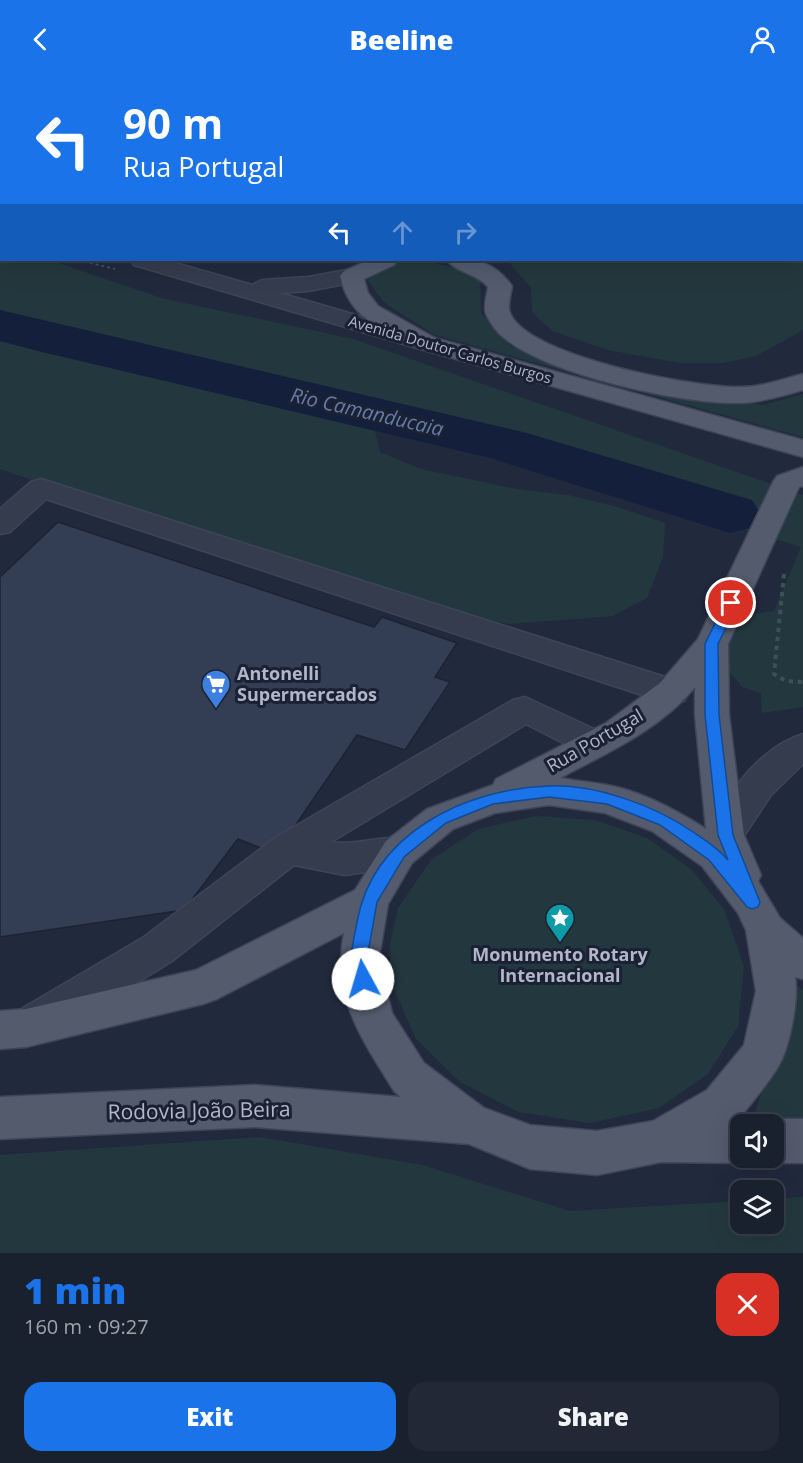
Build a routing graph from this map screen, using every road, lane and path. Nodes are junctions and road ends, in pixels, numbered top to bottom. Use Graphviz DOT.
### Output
graph roads {
  1 [pos="145,261"];
  2 [pos="384,261"];
  3 [pos="460,261"];
  4 [pos="352,276"];
  5 [pos="239,288"];
  6 [pos="426,343"];
  7 [pos="803,382"];
  8 [pos="774,391"];
  9 [pos="758,437"];
  10 [pos="803,449"];
  11 [pos="792,482"];
  12 [pos="0,525"];
  13 [pos="784,573"];
  14 [pos="717,633"];
  15 [pos="803,682"];
  16 [pos="672,692"];
  17 [pos="595,744"];
  18 [pos="803,747"];
  19 [pos="491,799"];
  20 [pos="725,835"];
  21 [pos="288,849"];
  22 [pos="399,852"];
  23 [pos="369,901"];
  24 [pos="759,916"];
  25 [pos="803,962"];
  26 [pos="13,1029"];
  27 [pos="0,1118"];
  28 [pos="469,1123"];
  29 [pos="660,1141"];
  30 [pos="730,1141"];
  31 [pos="784,1141"];
  32 [pos="803,1142"];
  1 -- 5 [label="street, Avenida Doutor Carlos Burgos"];
  2 -- 4 [label="main road"];
  3 -- 8 [label="main road"];
  4 -- 5 [label="street"];
  4 -- 6 [label="main road"];
  5 -- 6 [label="street, Avenida Doutor Carlos Burgos"];
  6 -- 9 [label="main road, Avenida Doutor Carlos Burgos"];
  7 -- 8 [label="main road"];
  8 -- 9 [label="main road"];
  9 -- 10 [label="main road, Avenida Doutor Carlos Burgos"];
  9 -- 11 [label="main road"];
  11 -- 14 [label="main road, Rua Portugal"];
  12 -- 16 [label="street"];
  13 -- 15 [label="path"];
  14 -- 16 [label="main road, Rua Portugal"];
  14 -- 20 [label="main road, Rua Portugal"];
  16 -- 17 [label="main road, Rua Portugal"];
  17 -- 19 [label="main road, Rua Portugal"];
  17 -- 21 [label="street"];
  18 -- 20 [label="street"];
  19 -- 22 [label="main road"];
  19 -- 24 [label="main road"];
  20 -- 24 [label="main road, Rua Portugal"];
  21 -- 22 [label="street"];
  21 -- 26 [label="street"];
  22 -- 23 [label="main road"];
  23 -- 26 [label="main road"];
  23 -- 28 [label="main road"];
  24 -- 25 [label="main road"];
  24 -- 29 [label="main road, Rua Portugal"];
  27 -- 28 [label="main road, Rodovia João Beira"];
  28 -- 29 [label="main road"];
  29 -- 30 [label="main road"];
  31 -- 32 [label="main road"];
}
